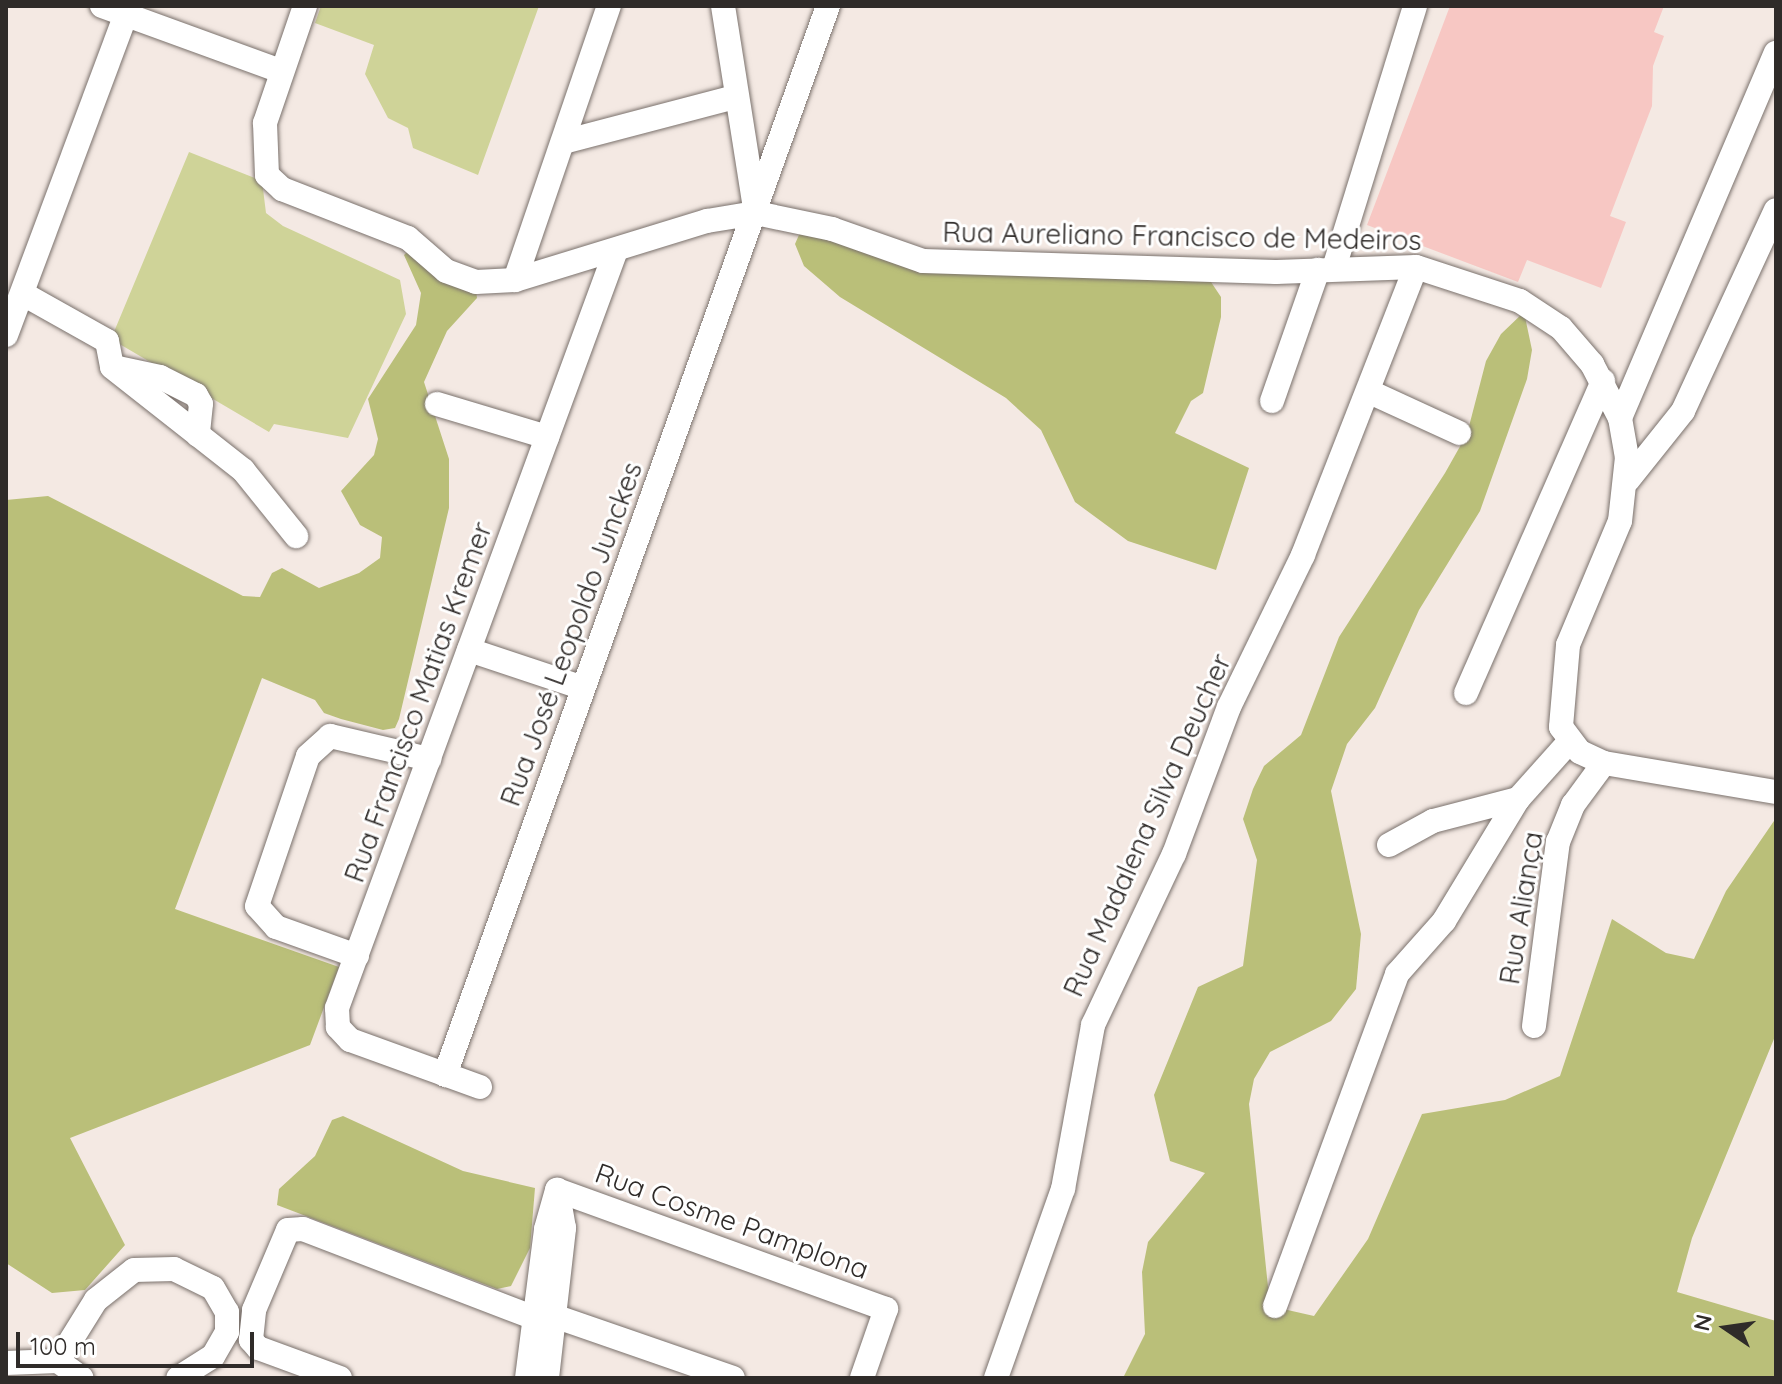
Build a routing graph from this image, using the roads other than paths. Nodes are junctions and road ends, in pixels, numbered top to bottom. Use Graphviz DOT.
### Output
graph roads {
  1 [pos="102,6"];
  2 [pos="305,6"];
  3 [pos="609,6"];
  4 [pos="723,6"];
  5 [pos="828,6"];
  6 [pos="1415,6"];
  7 [pos="128,10"];
  8 [pos="1776,53"];
  9 [pos="281,71"];
  10 [pos="734,97"];
  11 [pos="563,142"];
  12 [pos="1776,210"];
  13 [pos="756,213"];
  14 [pos="615,253"];
  15 [pos="1416,267"];
  16 [pos="1326,269"];
  17 [pos="515,280"];
  18 [pos="25,295"];
  19 [pos="6,335"];
  20 [pos="1603,381"];
  21 [pos="1370,392"];
  22 [pos="1272,401"];
  23 [pos="437,404"];
  24 [pos="1620,418"];
  25 [pos="1459,433"];
  26 [pos="547,437"];
  27 [pos="1628,480"];
  28 [pos="296,536"];
  29 [pos="469,650"];
  30 [pos="583,688"];
  31 [pos="1466,693"];
  32 [pos="1569,742"];
  33 [pos="429,759"];
  34 [pos="1604,763"];
  35 [pos="1776,792"];
  36 [pos="1518,799"];
  37 [pos="1389,845"];
  38 [pos="357,956"];
  39 [pos="1534,1026"];
  40 [pos="445,1075"];
  41 [pos="480,1087"];
  42 [pos="1275,1306"];
  43 [pos="546,1318"];
  44 [pos="58,1361"];
  45 [pos="6,1363"];
  46 [pos="284,1369"];
  47 [pos="81,1378"];
  48 [pos="178,1378"];
  49 [pos="340,1378"];
  50 [pos="527,1378"];
  51 [pos="547,1378"];
  52 [pos="733,1378"];
  53 [pos="862,1378"];
  54 [pos="996,1378"];
  1 -- 7 [label="street"];
  2 -- 9 [label="street"];
  3 -- 11 [label="street"];
  4 -- 10 [label="street"];
  5 -- 13 [label="street, Rua José Leopoldo Junckes"];
  6 -- 16 [label="street"];
  7 -- 9 [label="street"];
  7 -- 18 [label="street"];
  8 -- 24 [label="street"];
  9 -- 17 [label="street, Rua Aureliano Francisco de Medeiros"];
  10 -- 11 [label="street"];
  10 -- 13 [label="street"];
  11 -- 17 [label="street"];
  12 -- 27 [label="street"];
  13 -- 14 [label="street, Rua Aureliano Francisco de Medeiros"];
  13 -- 16 [label="street, Rua Aureliano Francisco de Medeiros"];
  13 -- 30 [label="street, Rua José Leopoldo Junckes"];
  14 -- 17 [label="street, Rua Aureliano Francisco de Medeiros"];
  14 -- 26 [label="street, Rua Francisco Matias Kremer"];
  15 -- 16 [label="street, Rua Aureliano Francisco de Medeiros"];
  15 -- 20 [label="street, Rua Aureliano Francisco de Medeiros"];
  15 -- 21 [label="street, Rua Madalena Silva Deucher"];
  16 -- 22 [label="street"];
  18 -- 19 [label="street"];
  18 -- 28 [label="street"];
  20 -- 24 [label="street, Rua Aureliano Francisco de Medeiros"];
  20 -- 31 [label="street"];
  21 -- 25 [label="street"];
  21 -- 54 [label="street, Rua Madalena Silva Deucher"];
  23 -- 26 [label="street"];
  24 -- 27 [label="street, Rua Aureliano Francisco de Medeiros"];
  26 -- 29 [label="street, Rua Francisco Matias Kremer"];
  27 -- 32 [label="street, Rua Aureliano Francisco de Medeiros"];
  29 -- 30 [label="street"];
  29 -- 33 [label="street, Rua Francisco Matias Kremer"];
  30 -- 40 [label="street, Rua José Leopoldo Junckes"];
  32 -- 34 [label="street"];
  32 -- 36 [label="street"];
  33 -- 38 [label="street, Rua Francisco Matias Kremer"];
  33 -- 38 [label="street"];
  34 -- 35 [label="street"];
  34 -- 39 [label="street, Rua Aliança"];
  36 -- 37 [label="street"];
  36 -- 42 [label="street"];
  38 -- 40 [label="street, Rua Francisco Matias Kremer"];
  40 -- 41 [label="street, Rua Francisco Matias Kremer"];
  43 -- 46 [label="street"];
  43 -- 50 [label="street"];
  43 -- 51 [label="street"];
  43 -- 52 [label="street"];
  43 -- 53 [label="street, Rua Cosme Pamplona"];
  44 -- 45 [label="street"];
  44 -- 47 [label="street"];
  44 -- 48 [label="street"];
  46 -- 49 [label="street"];
}
